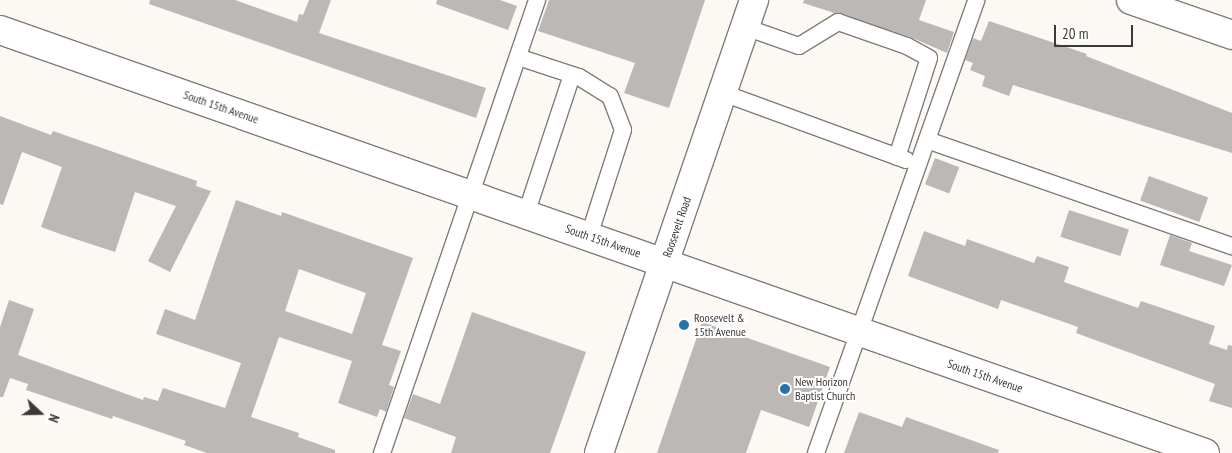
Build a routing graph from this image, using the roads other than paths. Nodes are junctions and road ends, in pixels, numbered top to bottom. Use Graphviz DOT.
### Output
graph roads {
  1 [pos="537,0"];
  2 [pos="754,0"];
  3 [pos="976,0"];
  4 [pos="1131,0"];
  5 [pos="1185,9"];
  6 [pos="745,26"];
  7 [pos="0,30"];
  8 [pos="1232,36"];
  9 [pos="518,57"];
  10 [pos="572,75"];
  11 [pos="723,93"];
  12 [pos="926,140"];
  13 [pos="897,157"];
  14 [pos="918,164"];
  15 [pos="472,195"];
  16 [pos="526,214"];
  17 [pos="590,236"];
  18 [pos="1232,246"];
  19 [pos="665,263"];
  20 [pos="859,332"];
  21 [pos="382,453"];
  22 [pos="599,453"];
  23 [pos="816,453"];
  24 [pos="1205,453"];
  1 -- 9 [label="lane"];
  2 -- 6 [label="street, Roosevelt Road"];
  3 -- 12 [label="lane"];
  4 -- 5 [label="street"];
  5 -- 8 [label="street"];
  6 -- 11 [label="street, Roosevelt Road"];
  6 -- 13 [label="lane"];
  7 -- 15 [label="street, South 15th Avenue"];
  9 -- 10 [label="lane"];
  9 -- 15 [label="lane"];
  10 -- 16 [label="lane"];
  10 -- 17 [label="lane"];
  11 -- 13 [label="lane"];
  11 -- 19 [label="street, Roosevelt Road"];
  12 -- 14 [label="lane"];
  12 -- 18 [label="lane"];
  13 -- 14 [label="lane"];
  14 -- 20 [label="lane"];
  15 -- 16 [label="street, South 15th Avenue"];
  15 -- 21 [label="lane"];
  16 -- 17 [label="street, South 15th Avenue"];
  17 -- 19 [label="street, South 15th Avenue"];
  19 -- 20 [label="street, South 15th Avenue"];
  19 -- 22 [label="street, Roosevelt Road"];
  20 -- 23 [label="lane"];
  20 -- 24 [label="street, South 15th Avenue"];
}
